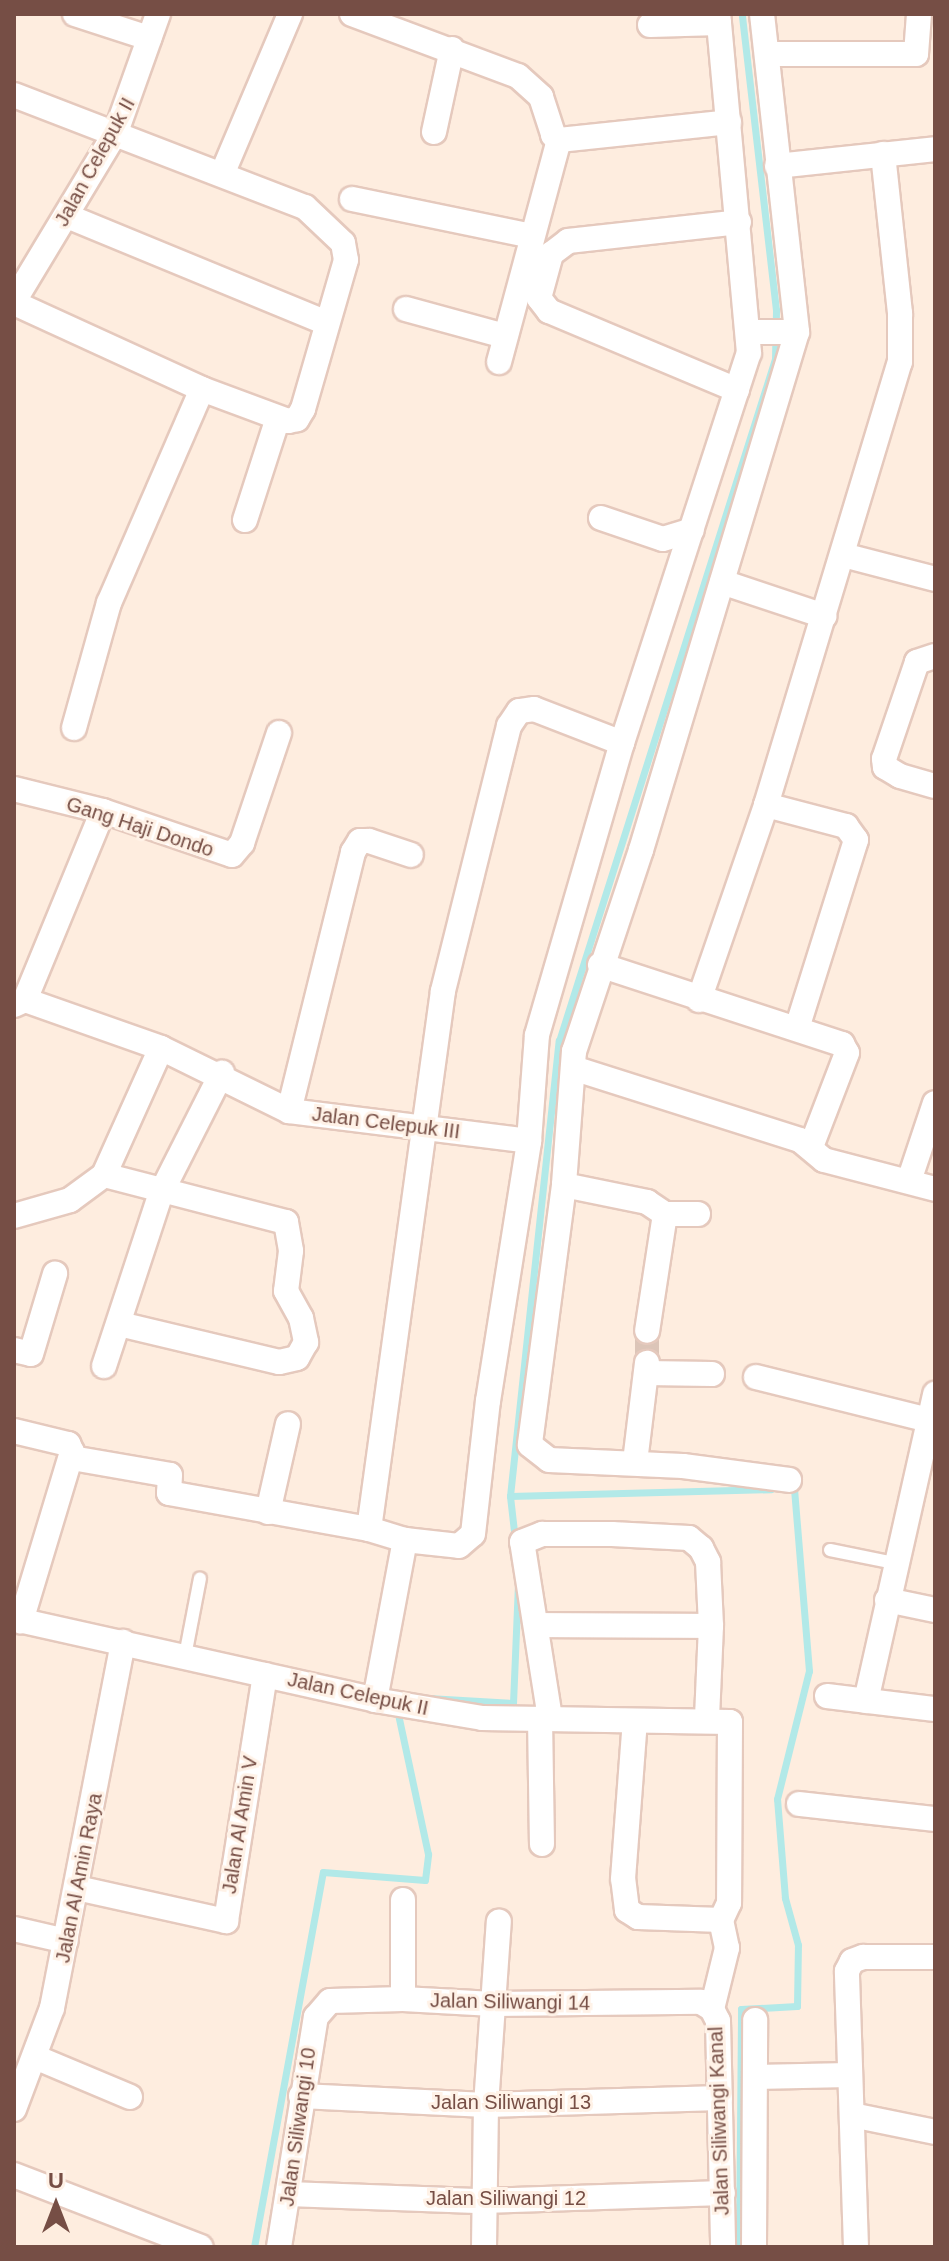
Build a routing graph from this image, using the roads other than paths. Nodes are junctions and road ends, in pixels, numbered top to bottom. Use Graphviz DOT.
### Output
graph roads {
  1 [pos="75,14"];
  2 [pos="158,14"];
  3 [pos="290,14"];
  4 [pos="352,14"];
  5 [pos="762,14"];
  6 [pos="919,14"];
  7 [pos="718,18"];
  8 [pos="650,25"];
  9 [pos="149,38"];
  10 [pos="452,49"];
  11 [pos="768,54"];
  12 [pos="926,55"];
  13 [pos="14,95"];
  14 [pos="729,122"];
  15 [pos="116,132"];
  16 [pos="434,132"];
  17 [pos="559,140"];
  18 [pos="935,149"];
  19 [pos="883,154"];
  20 [pos="777,166"];
  21 [pos="223,172"];
  22 [pos="352,199"];
  23 [pos="67,216"];
  24 [pos="739,222"];
  25 [pos="532,236"];
  26 [pos="14,302"];
  27 [pos="406,309"];
  28 [pos="326,323"];
  29 [pos="754,332"];
  30 [pos="793,332"];
  31 [pos="505,336"];
  32 [pos="499,362"];
  33 [pos="202,389"];
  34 [pos="737,390"];
  35 [pos="278,418"];
  36 [pos="601,518"];
  37 [pos="245,520"];
  38 [pos="692,530"];
  39 [pos="843,555"];
  40 [pos="935,579"];
  41 [pos="722,582"];
  42 [pos="824,616"];
  43 [pos="935,656"];
  44 [pos="74,728"];
  45 [pos="279,733"];
  46 [pos="622,743"];
  47 [pos="935,786"];
  48 [pos="14,789"];
  49 [pos="766,805"];
  50 [pos="103,811"];
  51 [pos="411,855"];
  52 [pos="600,965"];
  53 [pos="699,1000"];
  54 [pos="20,1002"];
  55 [pos="798,1025"];
  56 [pos="539,1036"];
  57 [pos="161,1048"];
  58 [pos="572,1056"];
  59 [pos="222,1073"];
  60 [pos="935,1103"];
  61 [pos="289,1111"];
  62 [pos="428,1128"];
  63 [pos="529,1141"];
  64 [pos="812,1144"];
  65 [pos="104,1175"];
  66 [pos="909,1181"];
  67 [pos="564,1185"];
  68 [pos="935,1189"];
  69 [pos="161,1193"];
  70 [pos="665,1214"];
  71 [pos="698,1214"];
  72 [pos="14,1216"];
  73 [pos="55,1274"];
  74 [pos="119,1324"];
  75 [pos="647,1331"];
  76 [pos="14,1350"];
  77 [pos="104,1366"];
  78 [pos="712,1374"];
  79 [pos="756,1377"];
  80 [pos="935,1394"];
  81 [pos="928,1420"];
  82 [pos="288,1424"];
  83 [pos="14,1431"];
  84 [pos="72,1458"];
  85 [pos="635,1462"];
  86 [pos="789,1480"];
  87 [pos="268,1512"];
  88 [pos="369,1529"];
  89 [pos="405,1540"];
  90 [pos="830,1550"];
  91 [pos="894,1563"];
  92 [pos="200,1578"];
  93 [pos="887,1600"];
  94 [pos="935,1610"];
  95 [pos="17,1620"];
  96 [pos="539,1625"];
  97 [pos="711,1626"];
  98 [pos="123,1642"];
  99 [pos="185,1656"];
  100 [pos="265,1675"];
  101 [pos="827,1696"];
  102 [pos="379,1701"];
  103 [pos="866,1701"];
  104 [pos="935,1709"];
  105 [pos="545,1718"];
  106 [pos="707,1719"];
  107 [pos="635,1721"];
  108 [pos="799,1804"];
  109 [pos="935,1819"];
  110 [pos="542,1844"];
  111 [pos="77,1888"];
  112 [pos="403,1900"];
  113 [pos="721,1920"];
  114 [pos="499,1921"];
  115 [pos="14,1929"];
  116 [pos="66,1941"];
  117 [pos="935,1957"];
  118 [pos="403,1999"];
  119 [pos="493,2004"];
  120 [pos="706,2006"];
  121 [pos="321,2009"];
  122 [pos="755,2020"];
  123 [pos="35,2057"];
  124 [pos="849,2075"];
  125 [pos="755,2077"];
  126 [pos="17,2095"];
  127 [pos="301,2096"];
  128 [pos="130,2097"];
  129 [pos="720,2098"];
  130 [pos="486,2105"];
  131 [pos="852,2115"];
  132 [pos="935,2132"];
  133 [pos="14,2175"];
  134 [pos="723,2193"];
  135 [pos="288,2194"];
  136 [pos="483,2201"];
  137 [pos="201,2247"];
  138 [pos="279,2247"];
  139 [pos="484,2247"];
  140 [pos="723,2247"];
  141 [pos="754,2247"];
  142 [pos="856,2247"];
  1 -- 9 [label="street"];
  2 -- 9 [label="street, Jalan Celepuk II"];
  3 -- 21 [label="street"];
  4 -- 10 [label="street"];
  5 -- 11 [label="street"];
  6 -- 12 [label="street"];
  7 -- 8 [label="street"];
  7 -- 14 [label="street"];
  9 -- 15 [label="street, Jalan Celepuk II"];
  10 -- 16 [label="street"];
  10 -- 17 [label="street"];
  11 -- 12 [label="street"];
  11 -- 20 [label="street"];
  13 -- 15 [label="street"];
  14 -- 17 [label="street"];
  14 -- 24 [label="street"];
  15 -- 21 [label="street"];
  15 -- 23 [label="street, Jalan Celepuk II"];
  17 -- 25 [label="street"];
  18 -- 19 [label="street"];
  19 -- 20 [label="street"];
  19 -- 39 [label="street"];
  20 -- 30 [label="street"];
  21 -- 28 [label="street"];
  22 -- 25 [label="street"];
  23 -- 26 [label="street, Jalan Celepuk II"];
  23 -- 28 [label="street"];
  24 -- 29 [label="street"];
  24 -- 34 [label="street"];
  25 -- 31 [label="street"];
  26 -- 33 [label="street"];
  27 -- 31 [label="street"];
  28 -- 35 [label="street"];
  29 -- 30 [label="street"];
  29 -- 34 [label="street"];
  30 -- 41 [label="street"];
  31 -- 32 [label="street"];
  33 -- 35 [label="street"];
  33 -- 44 [label="street"];
  34 -- 38 [label="street"];
  35 -- 37 [label="street"];
  36 -- 38 [label="street"];
  38 -- 46 [label="street"];
  39 -- 40 [label="street"];
  39 -- 42 [label="street"];
  41 -- 42 [label="street"];
  41 -- 52 [label="street"];
  42 -- 49 [label="street"];
  43 -- 47 [label="street"];
  45 -- 50 [label="street, Gang Haji Dondo"];
  46 -- 56 [label="street"];
  46 -- 62 [label="street"];
  48 -- 50 [label="street, Gang Haji Dondo"];
  49 -- 53 [label="street"];
  49 -- 55 [label="street"];
  50 -- 54 [label="street"];
  51 -- 61 [label="street"];
  52 -- 53 [label="street"];
  52 -- 58 [label="street"];
  53 -- 55 [label="street"];
  54 -- 57 [label="street, Jalan Celepuk III"];
  55 -- 64 [label="street"];
  56 -- 58 [label="street"];
  56 -- 63 [label="street"];
  57 -- 59 [label="street, Jalan Celepuk III"];
  57 -- 65 [label="street"];
  58 -- 64 [label="street"];
  58 -- 67 [label="street"];
  59 -- 61 [label="street, Jalan Celepuk III"];
  59 -- 69 [label="street"];
  60 -- 66 [label="street"];
  61 -- 62 [label="street, Jalan Celepuk III"];
  62 -- 63 [label="street, Jalan Celepuk III"];
  62 -- 88 [label="street"];
  63 -- 89 [label="street"];
  64 -- 66 [label="street"];
  65 -- 69 [label="street"];
  65 -- 72 [label="street"];
  66 -- 68 [label="street"];
  67 -- 70 [label="street"];
  67 -- 85 [label="street"];
  69 -- 74 [label="street"];
  69 -- 74 [label="street"];
  70 -- 71 [label="street"];
  70 -- 75 [label="street"];
  73 -- 76 [label="street"];
  74 -- 77 [label="street"];
  78 -- 85 [label="street"];
  79 -- 81 [label="street"];
  80 -- 81 [label="street"];
  81 -- 91 [label="street"];
  82 -- 87 [label="street"];
  83 -- 84 [label="street"];
  84 -- 87 [label="street"];
  84 -- 95 [label="street"];
  85 -- 86 [label="street"];
  87 -- 88 [label="street"];
  88 -- 89 [label="street"];
  89 -- 102 [label="street"];
  90 -- 91 [label="lane"];
  91 -- 93 [label="street"];
  92 -- 99 [label="lane"];
  93 -- 94 [label="street"];
  93 -- 103 [label="street"];
  95 -- 98 [label="street, Jalan Celepuk II"];
  96 -- 97 [label="street"];
  96 -- 97 [label="street"];
  96 -- 105 [label="street"];
  97 -- 106 [label="street"];
  98 -- 99 [label="street, Jalan Celepuk II"];
  98 -- 111 [label="street, Jalan Al Amin Raya"];
  99 -- 100 [label="street, Jalan Celepuk II"];
  100 -- 102 [label="street, Jalan Celepuk II"];
  100 -- 111 [label="street, Jalan Al Amin V"];
  101 -- 103 [label="street"];
  102 -- 105 [label="street, Jalan Celepuk II"];
  103 -- 104 [label="street"];
  105 -- 107 [label="street, Jalan Celepuk II"];
  105 -- 110 [label="street"];
  106 -- 107 [label="street, Jalan Celepuk II"];
  106 -- 113 [label="street"];
  107 -- 113 [label="street"];
  108 -- 109 [label="street"];
  111 -- 116 [label="street, Jalan Al Amin Raya"];
  112 -- 118 [label="street"];
  113 -- 120 [label="street"];
  114 -- 119 [label="street"];
  115 -- 116 [label="street"];
  116 -- 123 [label="street, Jalan Al Amin Raya"];
  117 -- 124 [label="street"];
  118 -- 119 [label="street, Jalan Siliwangi 14"];
  118 -- 121 [label="street, Jalan Siliwangi 14"];
  119 -- 120 [label="street, Jalan Siliwangi 14"];
  119 -- 130 [label="street"];
  120 -- 129 [label="street, Jalan Siliwangi Kanal"];
  121 -- 127 [label="street, Jalan Siliwangi 10"];
  122 -- 125 [label="street"];
  123 -- 126 [label="street, Jalan Al Amin Raya"];
  123 -- 128 [label="street"];
  124 -- 125 [label="street"];
  124 -- 131 [label="street"];
  125 -- 141 [label="street"];
  127 -- 130 [label="street, Jalan Siliwangi 13"];
  127 -- 135 [label="street, Jalan Siliwangi 10"];
  129 -- 130 [label="street, Jalan Siliwangi 13"];
  129 -- 134 [label="street, Jalan Siliwangi Kanal"];
  130 -- 136 [label="street"];
  131 -- 132 [label="street"];
  131 -- 142 [label="street"];
  133 -- 137 [label="street"];
  134 -- 136 [label="street, Jalan Siliwangi 12"];
  134 -- 140 [label="street, Jalan Siliwangi Kanal"];
  135 -- 136 [label="street, Jalan Siliwangi 12"];
  135 -- 138 [label="street, Jalan Siliwangi 10"];
  136 -- 139 [label="street"];
}
